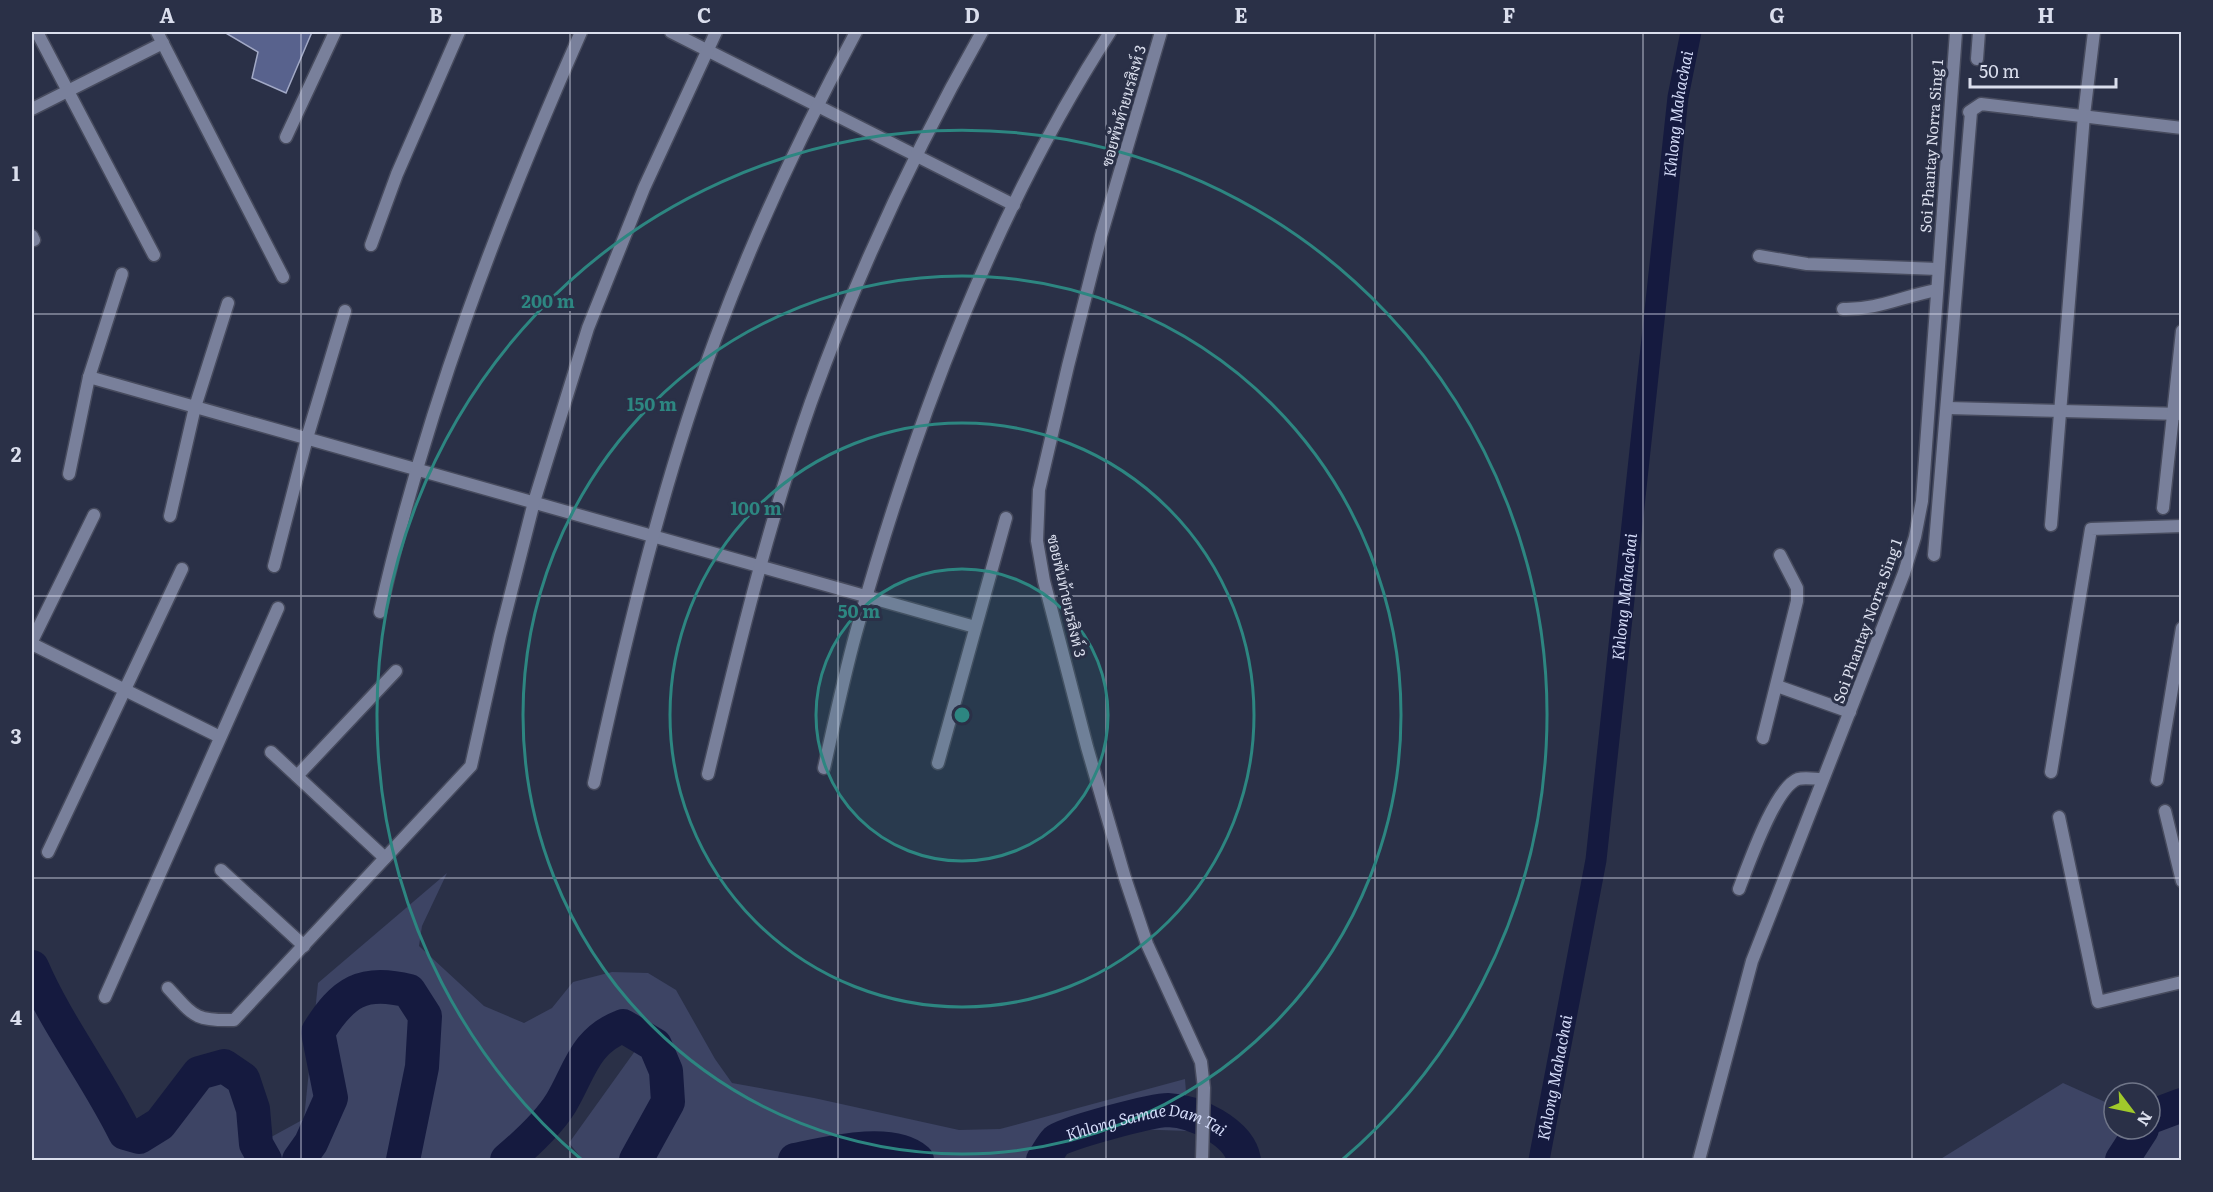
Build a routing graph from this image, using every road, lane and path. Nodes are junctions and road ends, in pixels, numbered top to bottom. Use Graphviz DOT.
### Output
graph roads {
  1 [pos="37,32"];
  2 [pos="335,32"];
  3 [pos="459,32"];
  4 [pos="581,32"];
  5 [pos="671,32"];
  6 [pos="716,32"];
  7 [pos="856,32"];
  8 [pos="982,32"];
  9 [pos="1110,32"];
  10 [pos="1161,32"];
  11 [pos="1956,32"];
  12 [pos="1979,32"];
  13 [pos="2094,32"];
  14 [pos="160,37"];
  15 [pos="706,49"];
  16 [pos="1977,59"];
  17 [pos="68,91"];
  18 [pos="818,106"];
  19 [pos="32,109"];
  20 [pos="2084,115"];
  21 [pos="2181,128"];
  22 [pos="286,137"];
  23 [pos="915,155"];
  24 [pos="1014,205"];
  25 [pos="371,245"];
  26 [pos="154,255"];
  27 [pos="1759,256"];
  28 [pos="1938,270"];
  29 [pos="122,274"];
  30 [pos="283,277"];
  31 [pos="1937,290"];
  32 [pos="228,303"];
  33 [pos="1843,309"];
  34 [pos="345,311"];
  35 [pos="2181,331"];
  36 [pos="89,377"];
  37 [pos="195,407"];
  38 [pos="1948,408"];
  39 [pos="2061,412"];
  40 [pos="2177,414"];
  41 [pos="307,438"];
  42 [pos="415,469"];
  43 [pos="69,474"];
  44 [pos="534,502"];
  45 [pos="2163,508"];
  46 [pos="94,514"];
  47 [pos="170,516"];
  48 [pos="1006,518"];
  49 [pos="2051,525"];
  50 [pos="2181,526"];
  51 [pos="653,536"];
  52 [pos="1780,555"];
  53 [pos="1934,555"];
  54 [pos="274,566"];
  55 [pos="761,566"];
  56 [pos="182,569"];
  57 [pos="867,596"];
  58 [pos="278,608"];
  59 [pos="380,612"];
  60 [pos="975,627"];
  61 [pos="2181,628"];
  62 [pos="32,642"];
  63 [pos="396,671"];
  64 [pos="1777,686"];
  65 [pos="125,690"];
  66 [pos="1850,712"];
  67 [pos="220,737"];
  68 [pos="1763,738"];
  69 [pos="271,752"];
  70 [pos="938,763"];
  71 [pos="824,768"];
  72 [pos="2051,772"];
  73 [pos="708,774"];
  74 [pos="297,776"];
  75 [pos="1821,779"];
  76 [pos="2157,780"];
  77 [pos="594,783"];
  78 [pos="2165,811"];
  79 [pos="2059,817"];
  80 [pos="48,852"];
  81 [pos="385,858"];
  82 [pos="221,870"];
  83 [pos="2181,881"];
  84 [pos="1739,889"];
  85 [pos="304,946"];
  86 [pos="2181,982"];
  87 [pos="168,988"];
  88 [pos="105,997"];
  89 [pos="1202,1161"];
  90 [pos="1699,1161"];
  1 -- 17 [label="street"];
  2 -- 22 [label="street"];
  3 -- 25 [label="street"];
  4 -- 42 [label="street"];
  5 -- 15 [label="street"];
  6 -- 15 [label="street"];
  7 -- 18 [label="street"];
  8 -- 23 [label="street"];
  9 -- 24 [label="street"];
  10 -- 89 [label="street, ซอยพันท้ายนรสิงห์ 3"];
  11 -- 28 [label="street, Soi Phantay Norra Sing 1"];
  12 -- 16 [label="street"];
  13 -- 20 [label="street"];
  14 -- 17 [label="street"];
  14 -- 30 [label="street"];
  15 -- 18 [label="street"];
  15 -- 44 [label="street"];
  17 -- 19 [label="street"];
  17 -- 26 [label="street"];
  18 -- 23 [label="street"];
  18 -- 51 [label="street"];
  20 -- 21 [label="street"];
  20 -- 38 [label="street"];
  20 -- 39 [label="street"];
  23 -- 24 [label="street"];
  23 -- 55 [label="street"];
  24 -- 57 [label="street"];
  27 -- 28 [label="street"];
  28 -- 31 [label="street, Soi Phantay Norra Sing 1"];
  29 -- 36 [label="street"];
  31 -- 33 [label="street"];
  31 -- 66 [label="street, Soi Phantay Norra Sing 1"];
  32 -- 37 [label="street"];
  34 -- 41 [label="street"];
  35 -- 40 [label="street"];
  36 -- 37 [label="street"];
  36 -- 43 [label="street"];
  37 -- 41 [label="street"];
  37 -- 47 [label="street"];
  38 -- 39 [label="street"];
  38 -- 53 [label="street"];
  39 -- 40 [label="street"];
  39 -- 49 [label="street"];
  40 -- 45 [label="street"];
  41 -- 42 [label="street"];
  41 -- 54 [label="street"];
  42 -- 44 [label="street"];
  42 -- 59 [label="street"];
  44 -- 51 [label="street"];
  44 -- 81 [label="street"];
  46 -- 62 [label="street"];
  48 -- 60 [label="street"];
  50 -- 72 [label="street"];
  51 -- 55 [label="street"];
  51 -- 77 [label="street"];
  52 -- 64 [label="street"];
  55 -- 57 [label="street"];
  55 -- 73 [label="street"];
  56 -- 65 [label="street"];
  57 -- 60 [label="street"];
  57 -- 71 [label="street"];
  58 -- 67 [label="street"];
  60 -- 70 [label="street"];
  61 -- 76 [label="street"];
  62 -- 65 [label="street"];
  63 -- 74 [label="street"];
  64 -- 66 [label="street"];
  64 -- 68 [label="street"];
  65 -- 67 [label="street"];
  65 -- 80 [label="street"];
  66 -- 75 [label="street, Soi Phantay Norra Sing 1"];
  67 -- 88 [label="street"];
  69 -- 74 [label="street"];
  74 -- 81 [label="street"];
  75 -- 84 [label="street"];
  75 -- 90 [label="street, Soi Phantay Norra Sing 1"];
  78 -- 83 [label="street"];
  79 -- 86 [label="street"];
  81 -- 85 [label="street"];
  82 -- 85 [label="street"];
  85 -- 87 [label="street"];
}
